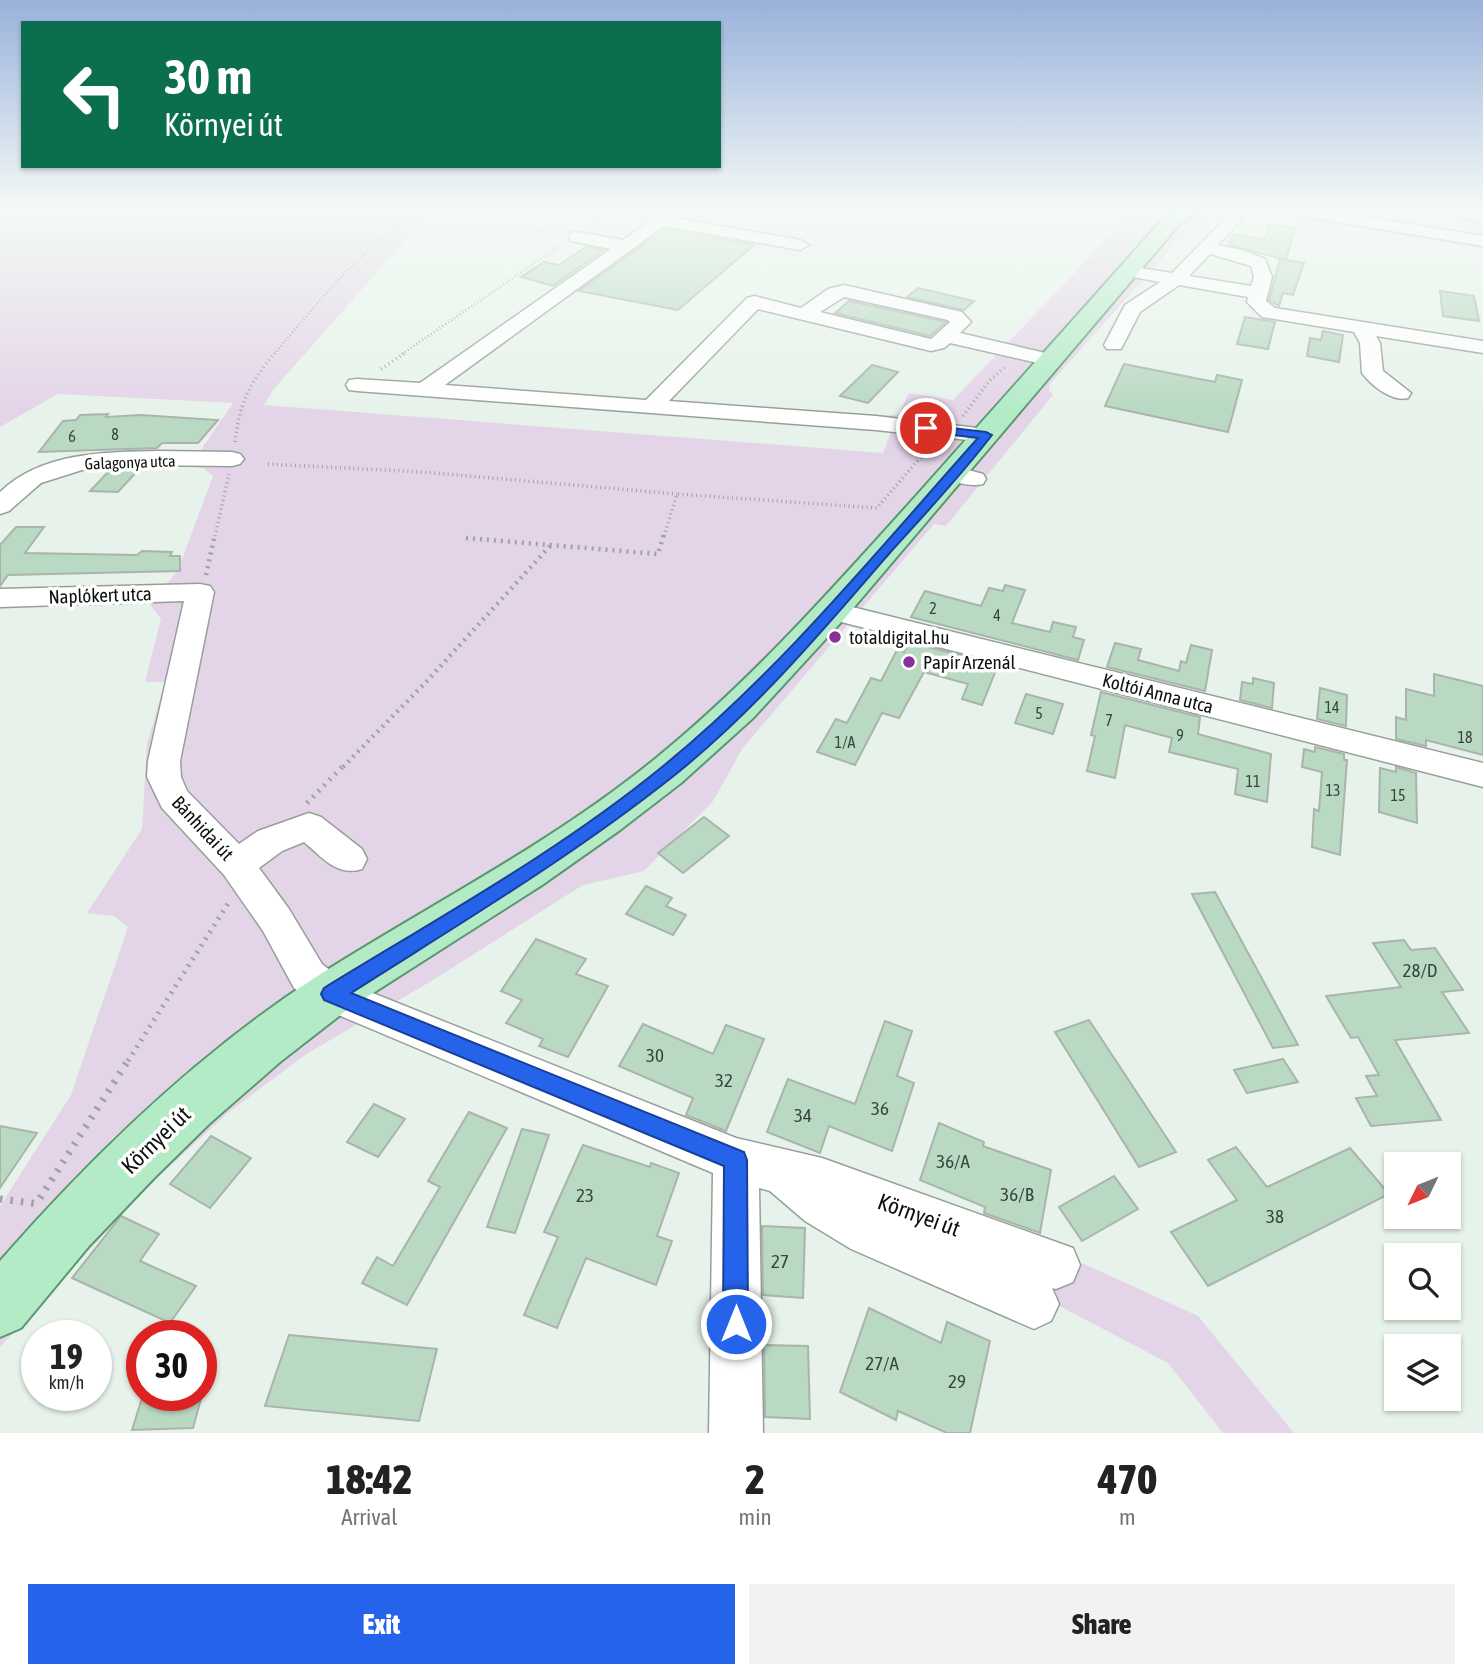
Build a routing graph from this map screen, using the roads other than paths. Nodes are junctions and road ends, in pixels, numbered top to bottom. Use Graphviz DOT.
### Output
graph roads {
  1 [pos="581,278"];
  2 [pos="1121,278"];
  3 [pos="1169,278"];
  4 [pos="1264,278"];
  5 [pos="1176,279"];
  6 [pos="1258,296"];
  7 [pos="1297,313"];
  8 [pos="805,314"];
  9 [pos="1362,329"];
  10 [pos="946,336"];
  11 [pos="1286,342"];
  12 [pos="1114,345"];
  13 [pos="1483,347"];
  14 [pos="1041,358"];
  15 [pos="357,385"];
  16 [pos="424,390"];
  17 [pos="1401,393"];
  18 [pos="652,407"];
  19 [pos="986,435"];
  20 [pos="232,459"];
  21 [pos="0,506"];
  22 [pos="200,593"];
  23 [pos="0,598"];
  24 [pos="832,611"];
  25 [pos="1483,775"];
  26 [pos="349,859"];
  27 [pos="241,871"];
  28 [pos="331,994"];
  29 [pos="758,1165"];
  30 [pos="1045,1284"];
  31 [pos="0,1307"];
  32 [pos="736,1433"];
  1 -- 16 [label="street"];
  2 -- 14 [label="main road, Környei út"];
  3 -- 5 [label="street"];
  4 -- 6 [label="street"];
  5 -- 6 [label="street"];
  5 -- 12 [label="street"];
  6 -- 7 [label="street"];
  7 -- 9 [label="street"];
  7 -- 11 [label="street"];
  8 -- 10 [label="street"];
  8 -- 10 [label="street"];
  8 -- 18 [label="street"];
  9 -- 13 [label="street"];
  9 -- 17 [label="street"];
  10 -- 14 [label="street"];
  14 -- 19 [label="main road, Környei út"];
  15 -- 16 [label="street"];
  16 -- 18 [label="street"];
  18 -- 19 [label="street"];
  19 -- 24 [label="main road, Környei út"];
  20 -- 21 [label="street, Galagonya utca"];
  22 -- 23 [label="street, Naplókert utca"];
  22 -- 27 [label="street, Bánhidai út"];
  24 -- 25 [label="street, Koltói Anna utca"];
  24 -- 28 [label="main road, Környei út"];
  26 -- 27 [label="street"];
  27 -- 28 [label="street, Bánhidai út"];
  28 -- 29 [label="street, Környei út"];
  28 -- 31 [label="main road, Környei út"];
  29 -- 30 [label="street, Környei út"];
  29 -- 32 [label="street"];
}
